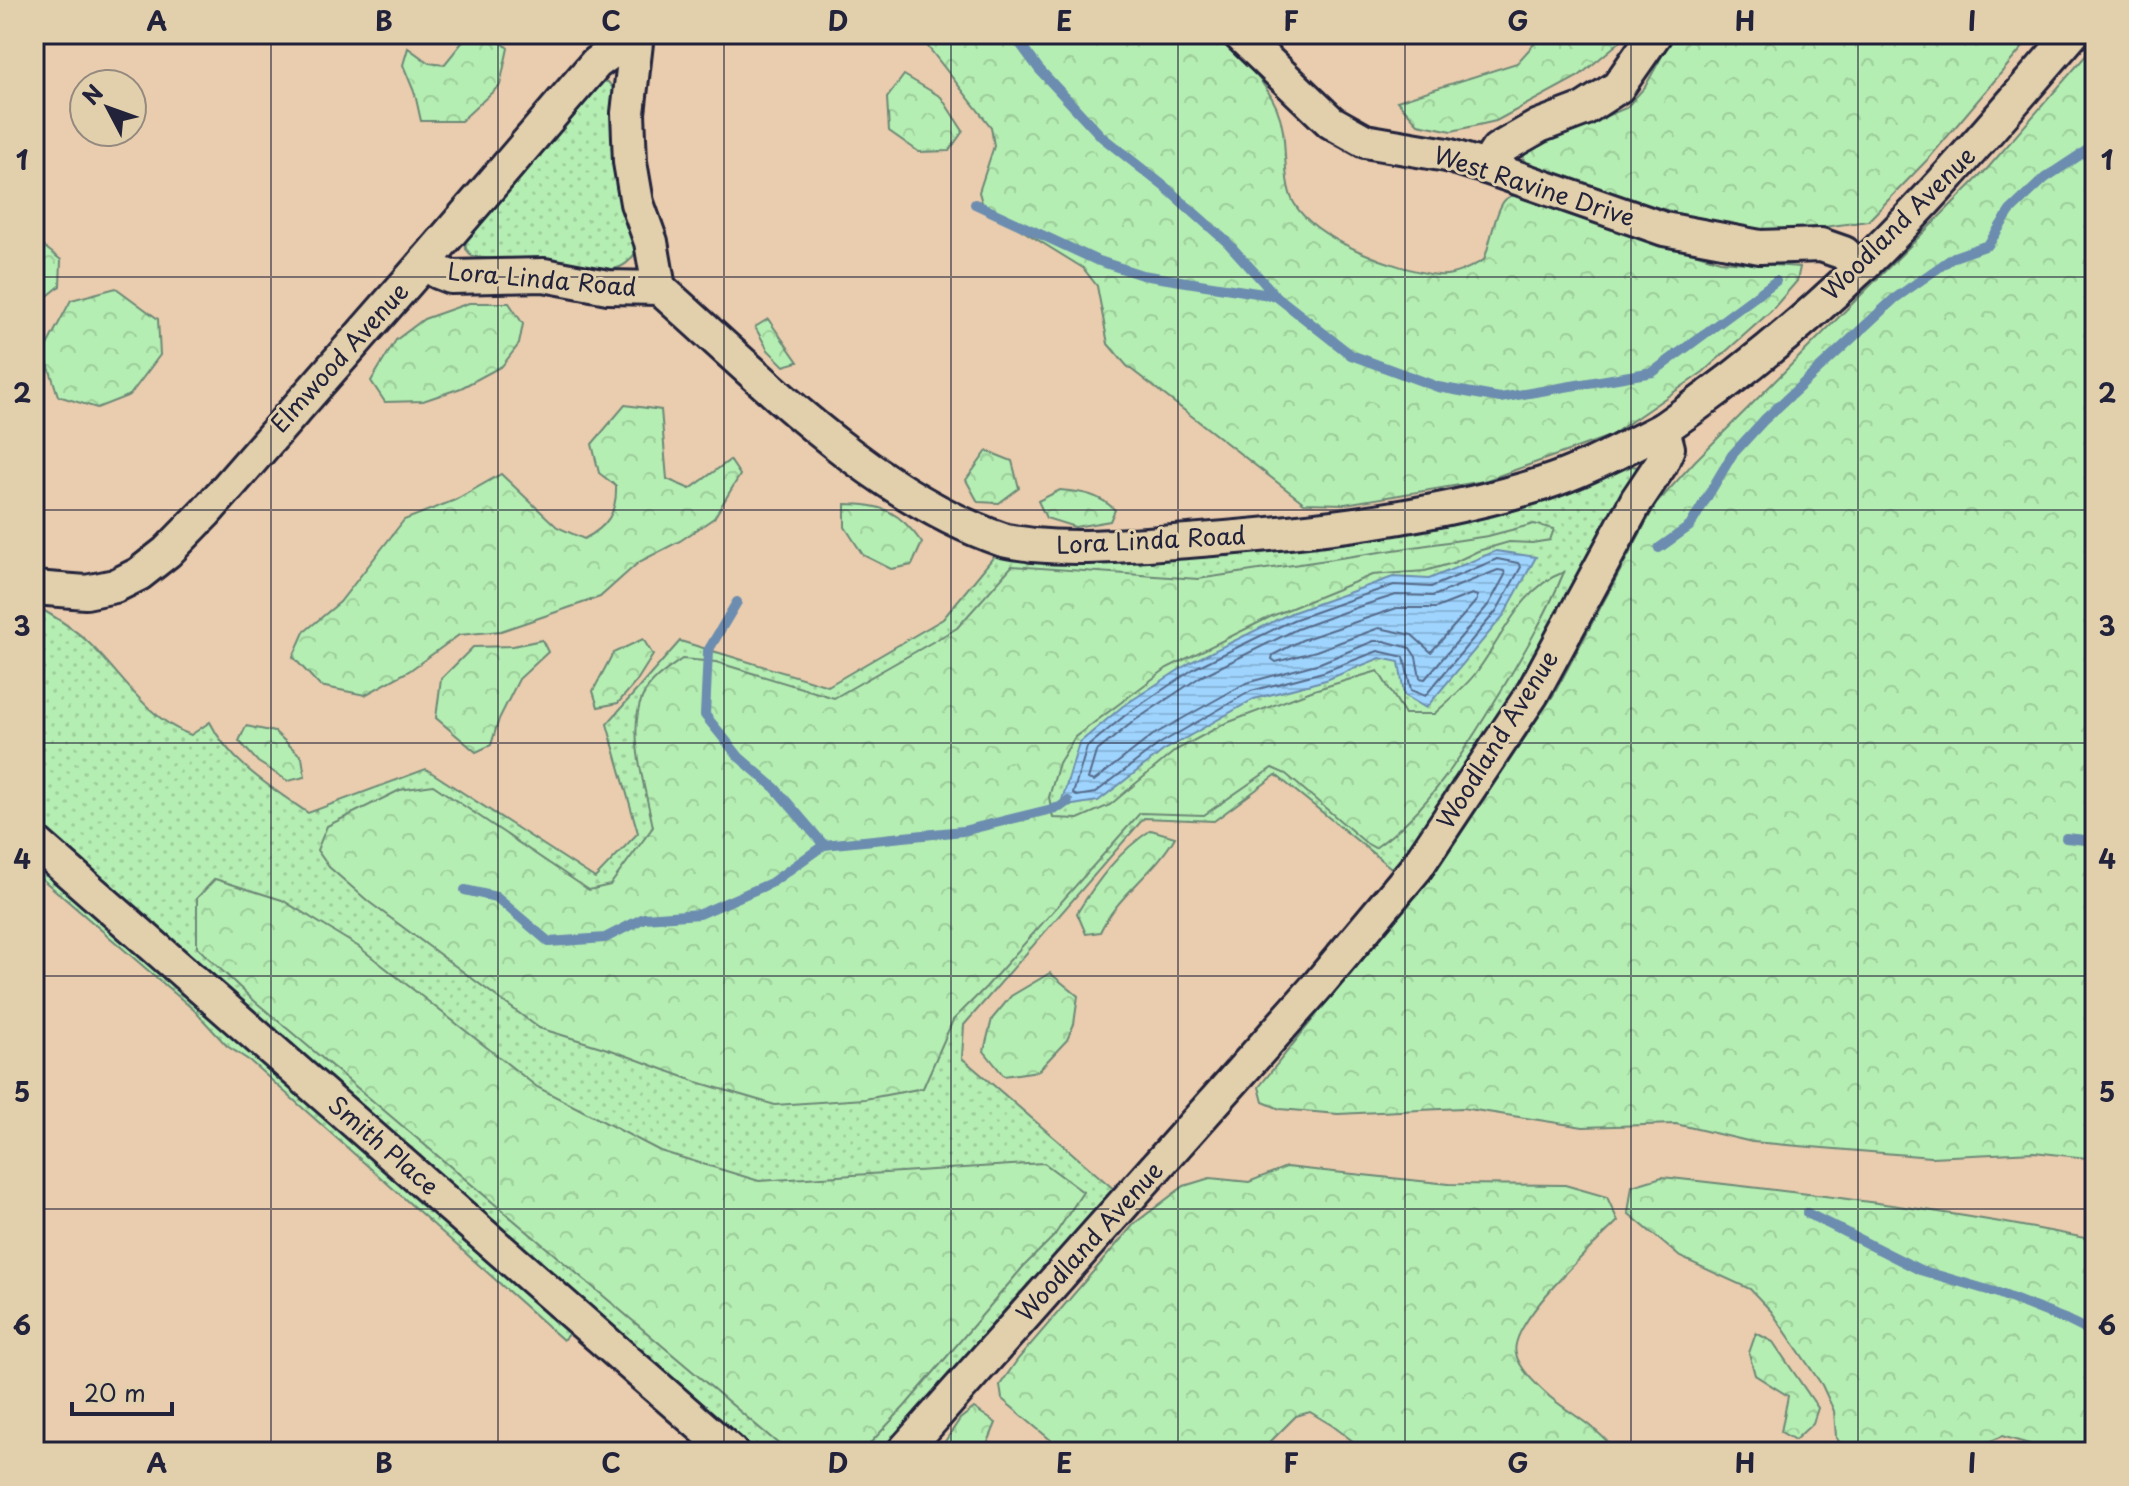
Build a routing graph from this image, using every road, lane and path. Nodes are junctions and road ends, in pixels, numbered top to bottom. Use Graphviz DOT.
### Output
graph roads {
  1 [pos="1239,34"];
  2 [pos="1655,34"];
  3 [pos="2072,34"];
  4 [pos="636,41"];
  5 [pos="1486,167"];
  6 [pos="425,262"];
  7 [pos="1859,269"];
  8 [pos="659,288"];
  9 [pos="1663,429"];
  10 [pos="34,588"];
  11 [pos="34,841"];
  12 [pos="731,1452"];
  13 [pos="903,1452"];
  1 -- 5 [label="street, West Ravine Drive"];
  2 -- 5 [label="street"];
  3 -- 7 [label="street, Woodland Avenue"];
  4 -- 6 [label="street, Elmwood Avenue"];
  4 -- 8 [label="street"];
  5 -- 7 [label="street, West Ravine Drive"];
  6 -- 8 [label="street, Lora Linda Road"];
  6 -- 10 [label="street, Elmwood Avenue"];
  7 -- 9 [label="street, Woodland Avenue"];
  8 -- 9 [label="street, Lora Linda Road"];
  9 -- 13 [label="street, Woodland Avenue"];
  11 -- 12 [label="street, Smith Place"];
}
